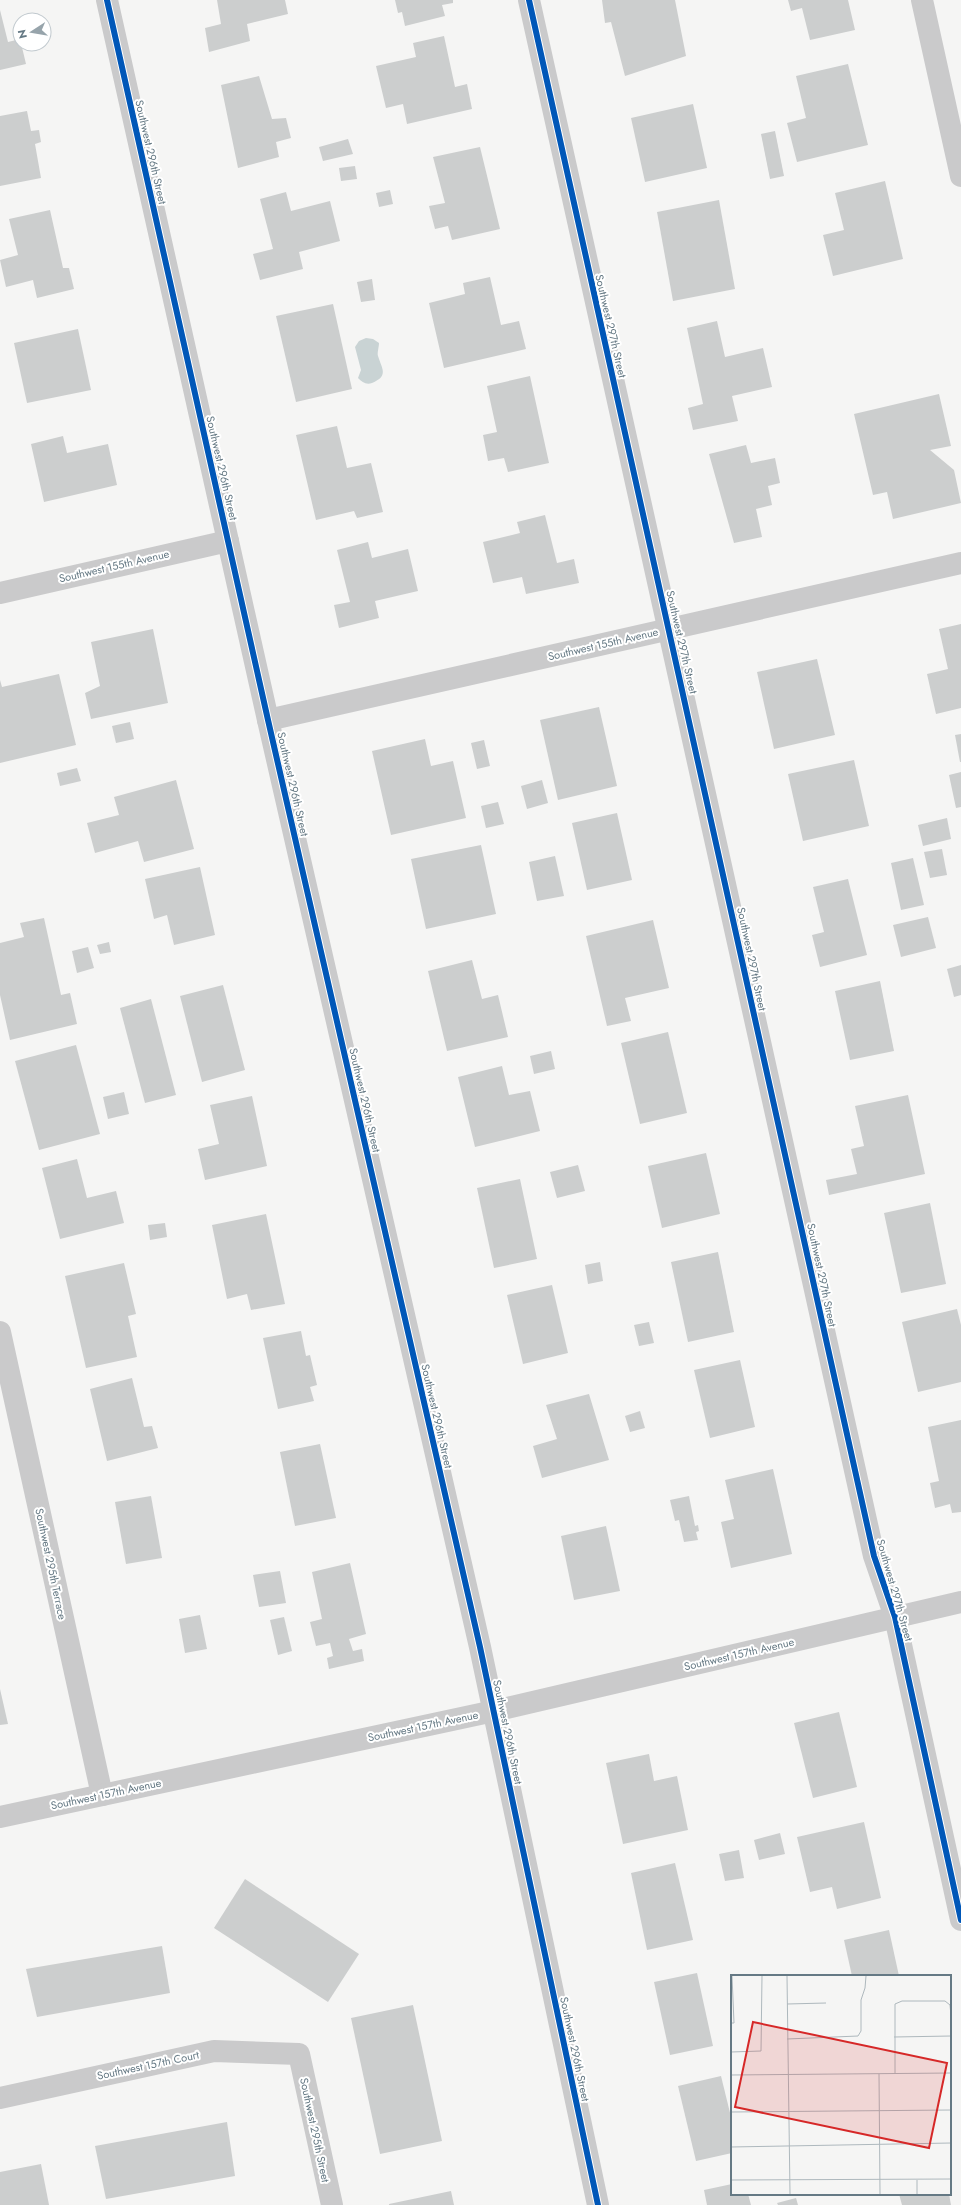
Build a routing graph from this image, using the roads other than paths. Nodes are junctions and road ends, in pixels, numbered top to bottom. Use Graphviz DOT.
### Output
graph roads {
  1 [pos="108,0"];
  2 [pos="529,0"];
  3 [pos="922,0"];
  4 [pos="961,176"];
  5 [pos="228,541"];
  6 [pos="961,563"];
  7 [pos="0,593"];
  8 [pos="668,629"];
  9 [pos="268,720"];
  10 [pos="0,1332"];
  11 [pos="961,1602"];
  12 [pos="895,1617"];
  13 [pos="494,1711"];
  14 [pos="102,1795"];
  15 [pos="0,1817"];
  16 [pos="961,1920"];
  17 [pos="299,2054"];
  18 [pos="0,2098"];
  19 [pos="332,2205"];
  20 [pos="598,2205"];
  1 -- 5 [label="street, Southwest 296th Street"];
  2 -- 8 [label="street, Southwest 297th Street"];
  3 -- 4 [label="street"];
  5 -- 7 [label="street, Southwest 155th Avenue"];
  5 -- 9 [label="street, Southwest 296th Street"];
  6 -- 8 [label="street, Southwest 155th Avenue"];
  8 -- 9 [label="street, Southwest 155th Avenue"];
  8 -- 12 [label="street, Southwest 297th Street"];
  9 -- 13 [label="street, Southwest 296th Street"];
  10 -- 14 [label="street, Southwest 295th Terrace"];
  11 -- 12 [label="street, Southwest 157th Avenue"];
  12 -- 13 [label="street, Southwest 157th Avenue"];
  12 -- 16 [label="street, Southwest 297th Street"];
  13 -- 14 [label="street, Southwest 157th Avenue"];
  13 -- 20 [label="street, Southwest 296th Street"];
  14 -- 15 [label="street, Southwest 157th Avenue"];
  17 -- 18 [label="street, Southwest 157th Court"];
  17 -- 19 [label="street, Southwest 295th Street"];
}
